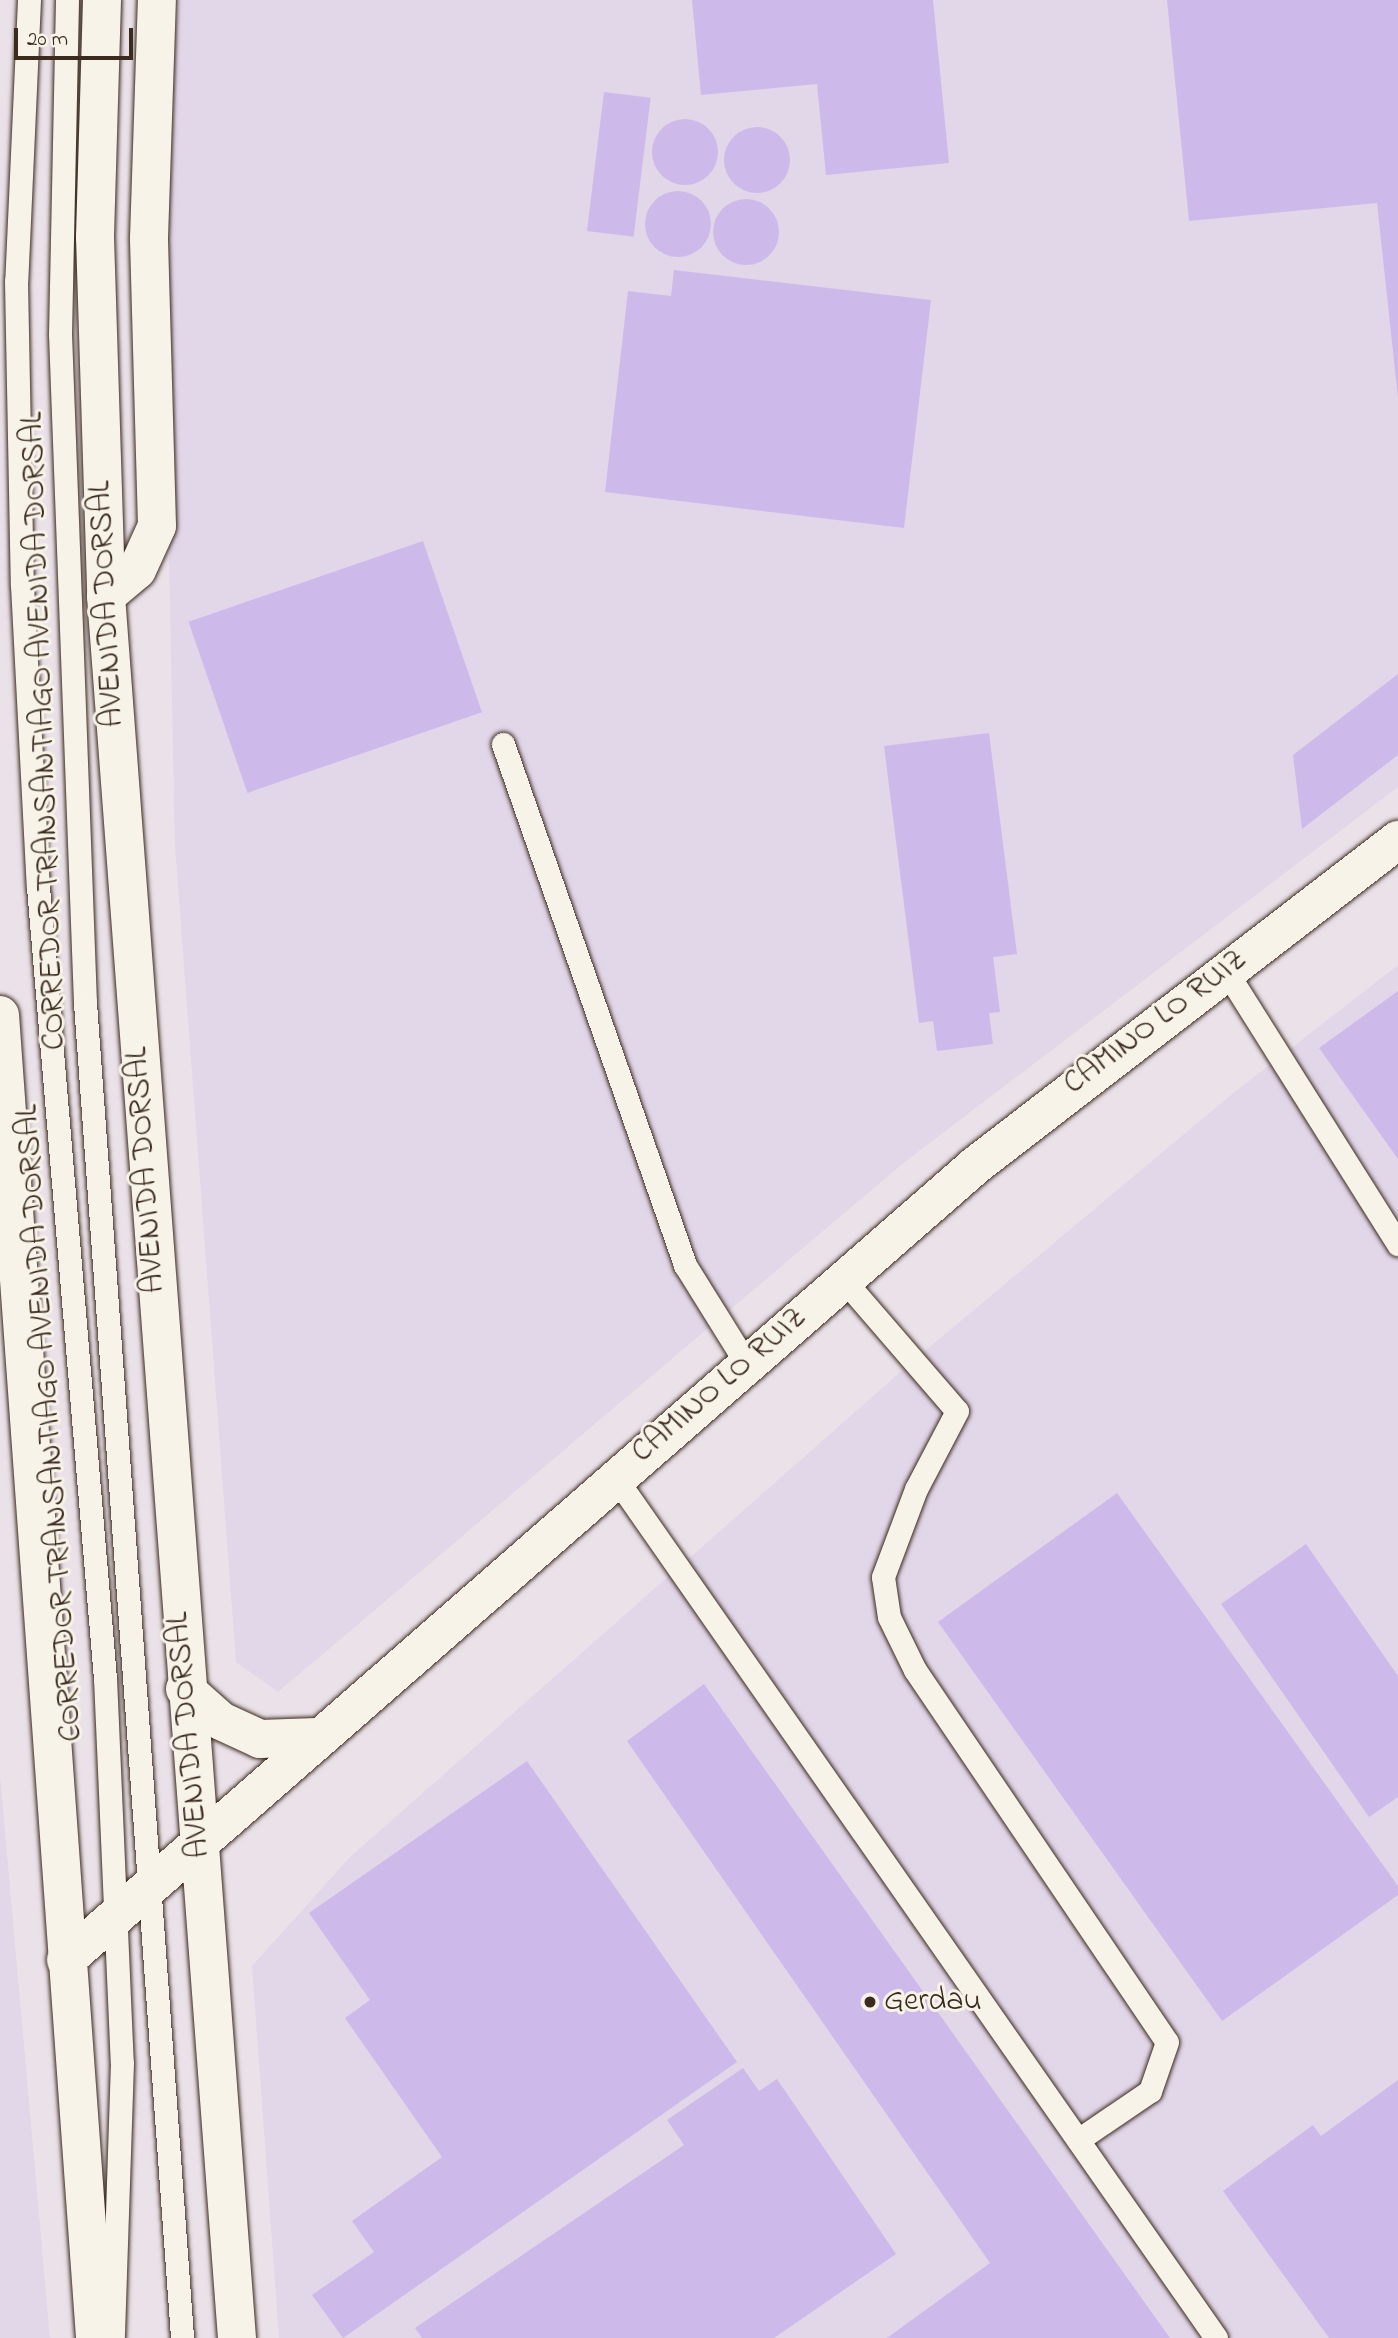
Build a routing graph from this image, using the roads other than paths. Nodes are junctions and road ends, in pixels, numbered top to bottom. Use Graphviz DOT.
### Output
graph roads {
  1 [pos="29,0"];
  2 [pos="67,0"];
  3 [pos="102,0"];
  4 [pos="158,0"];
  5 [pos="106,596"];
  6 [pos="503,744"];
  7 [pos="1398,840"];
  8 [pos="1226,971"];
  9 [pos="0,1015"];
  10 [pos="3,1152"];
  11 [pos="1398,1244"];
  12 [pos="844,1279"];
  13 [pos="746,1363"];
  14 [pos="615,1477"];
  15 [pos="185,1689"];
  16 [pos="317,1737"];
  17 [pos="198,1842"];
  18 [pos="153,1882"];
  19 [pos="116,1916"];
  20 [pos="66,1960"];
  21 [pos="1078,2140"];
  22 [pos="95,2338"];
  23 [pos="113,2338"];
  24 [pos="182,2338"];
  25 [pos="237,2338"];
  26 [pos="1216,2338"];
  1 -- 19 [label="lane, CORREDOR TRANSANTIAGO AVENIDA DORSAL"];
  2 -- 18 [label="lane, CORREDOR TRANSANTIAGO AVENIDA DORSAL"];
  3 -- 5 [label="main road, AVENIDA DORSAL"];
  4 -- 5 [label="main road"];
  5 -- 15 [label="main road, AVENIDA DORSAL"];
  6 -- 13 [label="lane"];
  7 -- 8 [label="main road, CAMINO LO RUIZ"];
  8 -- 11 [label="lane"];
  8 -- 12 [label="main road, CAMINO LO RUIZ"];
  9 -- 10 [label="main road"];
  10 -- 20 [label="main road"];
  12 -- 13 [label="main road, CAMINO LO RUIZ"];
  12 -- 21 [label="lane"];
  13 -- 14 [label="main road, CAMINO LO RUIZ"];
  14 -- 16 [label="main road, CAMINO LO RUIZ"];
  14 -- 21 [label="lane"];
  15 -- 16 [label="main road"];
  15 -- 17 [label="main road, AVENIDA DORSAL"];
  16 -- 17 [label="main road, CAMINO LO RUIZ"];
  17 -- 18 [label="main road, CAMINO LO RUIZ"];
  17 -- 25 [label="main road, AVENIDA DORSAL"];
  18 -- 19 [label="main road, CAMINO LO RUIZ"];
  18 -- 24 [label="lane, CORREDOR TRANSANTIAGO AVENIDA DORSAL"];
  19 -- 20 [label="main road, CAMINO LO RUIZ"];
  19 -- 23 [label="lane, CORREDOR TRANSANTIAGO AVENIDA DORSAL"];
  20 -- 22 [label="main road"];
  21 -- 26 [label="lane"];
}
